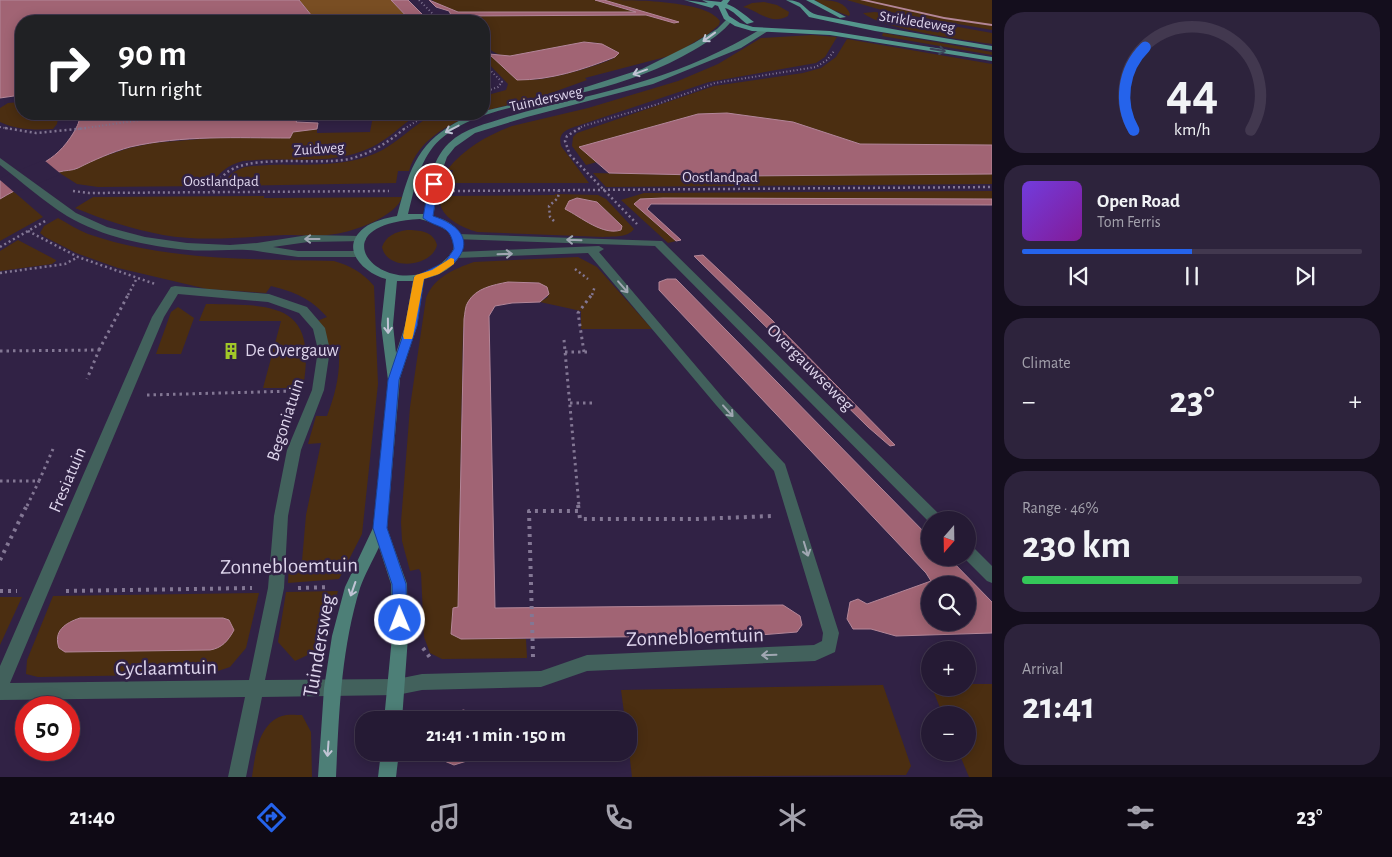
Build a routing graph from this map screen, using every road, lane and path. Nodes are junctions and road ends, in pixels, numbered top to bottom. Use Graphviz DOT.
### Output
graph roads {
  1 [pos="419,0"];
  2 [pos="687,0"];
  3 [pos="705,0"];
  4 [pos="789,0"];
  5 [pos="809,0"];
  6 [pos="723,4"];
  7 [pos="434,15"];
  8 [pos="729,18"];
  9 [pos="805,20"];
  10 [pos="754,26"];
  11 [pos="764,31"];
  12 [pos="899,32"];
  13 [pos="844,36"];
  14 [pos="890,42"];
  15 [pos="992,48"];
  16 [pos="728,49"];
  17 [pos="992,59"];
  18 [pos="490,70"];
  19 [pos="490,90"];
  20 [pos="490,113"];
  21 [pos="139,120"];
  22 [pos="418,120"];
  23 [pos="473,120"];
  24 [pos="0,127"];
  25 [pos="0,161"];
  26 [pos="992,187"];
  27 [pos="66,189"];
  28 [pos="602,190"];
  29 [pos="395,191"];
  30 [pos="447,191"];
  31 [pos="213,192"];
  32 [pos="402,217"];
  33 [pos="428,218"];
  34 [pos="28,231"];
  35 [pos="458,236"];
  36 [pos="361,239"];
  37 [pos="658,243"];
  38 [pos="253,247"];
  39 [pos="591,250"];
  40 [pos="359,254"];
  41 [pos="456,255"];
  42 [pos="78,257"];
  43 [pos="0,273"];
  44 [pos="392,277"];
  45 [pos="419,277"];
  46 [pos="137,278"];
  47 [pos="175,290"];
  48 [pos="564,340"];
  49 [pos="99,350"];
  50 [pos="0,351"];
  51 [pos="565,352"];
  52 [pos="587,352"];
  53 [pos="87,379"];
  54 [pos="394,380"];
  55 [pos="318,390"];
  56 [pos="124,396"];
  57 [pos="570,403"];
  58 [pos="594,403"];
  59 [pos="53,449"];
  60 [pos="0,481"];
  61 [pos="38,481"];
  62 [pos="579,511"];
  63 [pos="927,511"];
  64 [pos="795,515"];
  65 [pos="380,528"];
  66 [pos="0,560"];
  67 [pos="976,560"];
  68 [pos="992,576"];
  69 [pos="353,587"];
  70 [pos="276,588"];
  71 [pos="41,591"];
  72 [pos="420,643"];
  73 [pos="437,660"];
  74 [pos="534,664"];
  75 [pos="0,686"];
  76 [pos="397,687"];
  77 [pos="332,688"];
  78 [pos="254,689"];
  79 [pos="0,692"];
  80 [pos="394,711"];
  81 [pos="389,761"];
  82 [pos="237,777"];
  83 [pos="327,777"];
  84 [pos="387,777"];
  1 -- 7 [label="path"];
  2 -- 6 [label="main road"];
  3 -- 6 [label="main road"];
  4 -- 9 [label="main road"];
  5 -- 12 [label="main road"];
  6 -- 8 [label="main road"];
  6 -- 10 [label="main road"];
  8 -- 10 [label="main road"];
  8 -- 20 [label="main road, Tuindersweg, one-way"];
  9 -- 10 [label="main road"];
  9 -- 12 [label="main road, Strikledeweg"];
  9 -- 14 [label="main road, Strikledeweg"];
  10 -- 11 [label="main road, Strikledeweg"];
  10 -- 16 [label="main road, Tuindersweg"];
  11 -- 13 [label="main road, Strikledeweg"];
  11 -- 16 [label="main road, Tuindersweg"];
  12 -- 15 [label="main road, Strikledeweg"];
  13 -- 14 [label="main road, Strikledeweg"];
  13 -- 28 [label="path"];
  14 -- 17 [label="main road, Strikledeweg, one-way"];
  16 -- 33 [label="main road, Tuindersweg"];
  18 -- 19 [label="path"];
  21 -- 24 [label="path"];
  22 -- 31 [label="path, Zuidweg"];
  23 -- 32 [label="main road, Tuindersweg, one-way"];
  25 -- 38 [label="street"];
  26 -- 28 [label="path, Oostlandpad"];
  27 -- 31 [label="path, Oostlandpad"];
  28 -- 30 [label="path, Oostlandpad"];
  28 -- 37 [label="path"];
  29 -- 31 [label="path, Oostlandpad"];
  32 -- 33 [label="main road"];
  32 -- 36 [label="main road"];
  33 -- 35 [label="main road"];
  34 -- 42 [label="path"];
  37 -- 35 [label="street, one-way"];
  35 -- 41 [label="main road"];
  36 -- 38 [label="street, one-way"];
  36 -- 40 [label="main road"];
  37 -- 39 [label="street"];
  37 -- 63 [label="street, Overgauwseweg"];
  38 -- 40 [label="street"];
  41 -- 39 [label="street, one-way"];
  39 -- 64 [label="street, Zonnebloemtuin, one-way"];
  40 -- 44 [label="main road"];
  41 -- 45 [label="main road"];
  42 -- 43 [label="path"];
  42 -- 46 [label="path"];
  44 -- 45 [label="main road"];
  44 -- 54 [label="main road, Tuindersweg, one-way"];
  45 -- 54 [label="main road, Tuindersweg"];
  46 -- 47 [label="path"];
  46 -- 49 [label="path"];
  47 -- 55 [label="street, Begoniatuin"];
  47 -- 56 [label="street, Fresiatuin"];
  48 -- 51 [label="path"];
  49 -- 50 [label="path"];
  49 -- 53 [label="path"];
  51 -- 52 [label="path"];
  51 -- 57 [label="path"];
  54 -- 65 [label="main road, Tuindersweg"];
  55 -- 56 [label="path"];
  55 -- 70 [label="street, Begoniatuin"];
  56 -- 71 [label="street, Fresiatuin"];
  57 -- 58 [label="path"];
  57 -- 62 [label="path"];
  59 -- 61 [label="path, Fresiatuin"];
  60 -- 61 [label="path, Fresiatuin"];
  61 -- 66 [label="path"];
  62 -- 64 [label="path"];
  62 -- 74 [label="path"];
  64 -- 76 [label="street, Zonnebloemtuin, one-way"];
  65 -- 69 [label="main road, Tuindersweg"];
  65 -- 76 [label="main road, Tuindersweg"];
  67 -- 68 [label="street"];
  69 -- 70 [label="path, Zonnebloemtuin"];
  69 -- 77 [label="main road, Tuindersweg, one-way"];
  70 -- 71 [label="path, Zonnebloemtuin"];
  70 -- 78 [label="street, Begoniatuin"];
  71 -- 75 [label="street, Fresiatuin"];
  72 -- 73 [label="path"];
  76 -- 77 [label="street, Cyclaamtuin"];
  76 -- 80 [label="main road, Tuindersweg"];
  77 -- 78 [label="street, Cyclaamtuin"];
  77 -- 83 [label="main road, Tuindersweg, one-way"];
  78 -- 79 [label="street, Cyclaamtuin"];
  78 -- 82 [label="street, Begoniatuin"];
  81 -- 84 [label="main road"];
}
